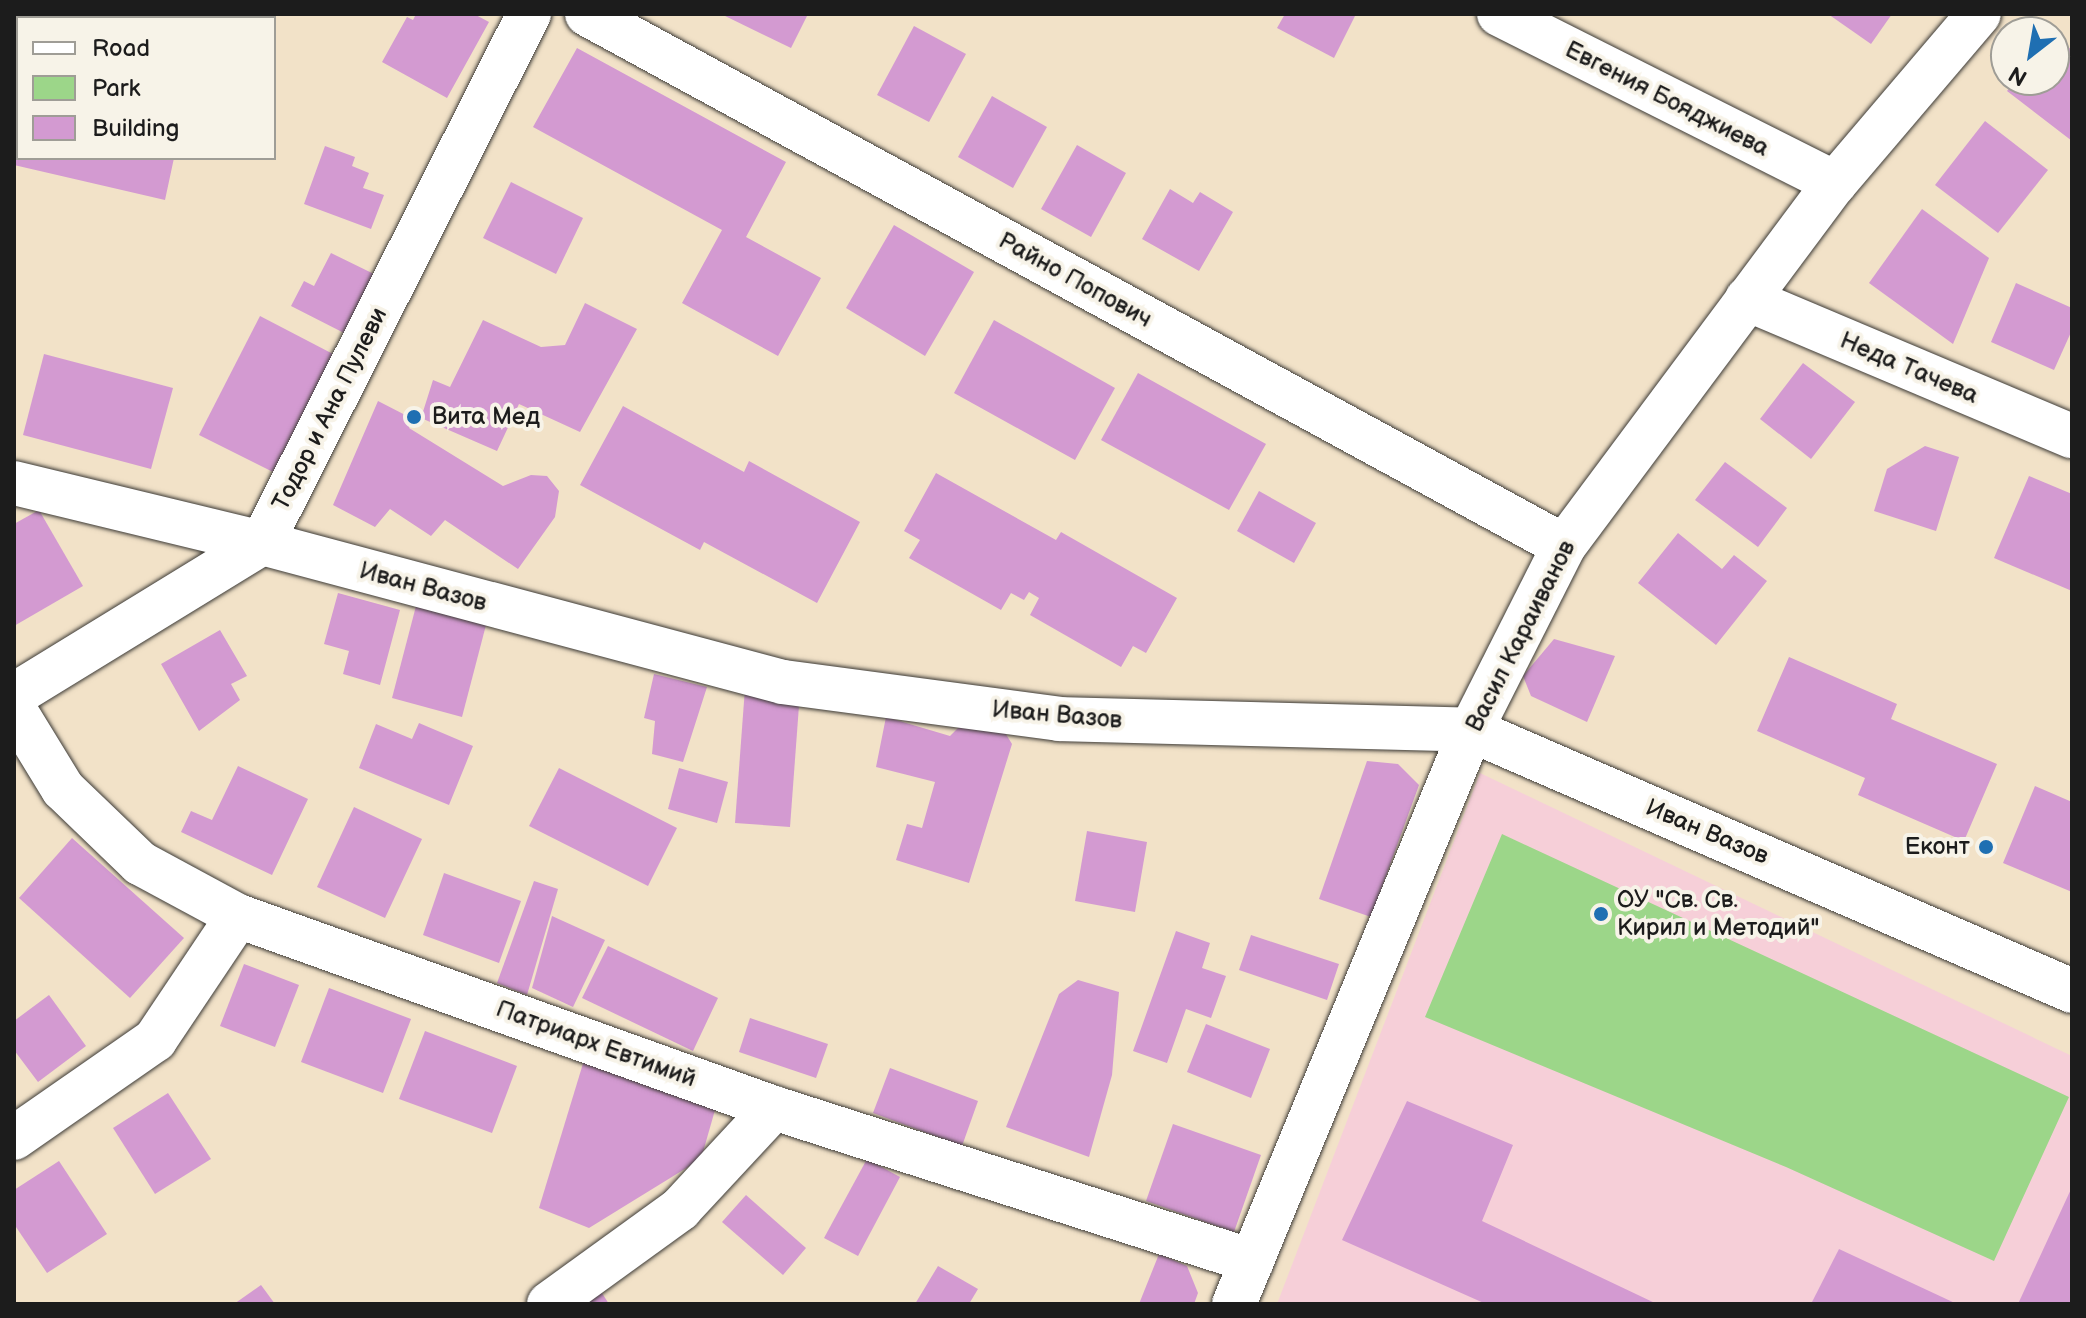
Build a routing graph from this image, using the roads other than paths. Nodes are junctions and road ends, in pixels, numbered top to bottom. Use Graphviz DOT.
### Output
graph roads {
  1 [pos="529,14"];
  2 [pos="587,14"];
  3 [pos="1499,14"];
  4 [pos="1979,14"];
  5 [pos="1835,183"];
  6 [pos="1747,299"];
  7 [pos="2072,436"];
  8 [pos="14,483"];
  9 [pos="262,543"];
  10 [pos="1564,546"];
  11 [pos="14,695"];
  12 [pos="14,709"];
  13 [pos="1471,730"];
  14 [pos="238,916"];
  15 [pos="2072,991"];
  16 [pos="774,1108"];
  17 [pos="14,1138"];
  18 [pos="1252,1261"];
  19 [pos="549,1304"];
  20 [pos="1234,1304"];
  1 -- 9 [label="street, Тодор и Ана Пулеви"];
  2 -- 10 [label="street, Райно Попович"];
  3 -- 5 [label="street, Евгения Бояджиева"];
  4 -- 5 [label="street, Васил Караиванов"];
  5 -- 6 [label="street, Васил Караиванов"];
  6 -- 7 [label="street, Неда Тачева"];
  6 -- 10 [label="street, Васил Караиванов"];
  8 -- 9 [label="street, Иван Вазов"];
  9 -- 11 [label="street"];
  9 -- 13 [label="street, Иван Вазов"];
  10 -- 13 [label="street, Васил Караиванов"];
  12 -- 14 [label="street, Патриарх Евтимий"];
  13 -- 15 [label="street, Иван Вазов"];
  13 -- 18 [label="street, Васил Караиванов"];
  14 -- 16 [label="street, Патриарх Евтимий"];
  14 -- 17 [label="street"];
  16 -- 18 [label="street, Патриарх Евтимий"];
  16 -- 19 [label="street"];
  18 -- 20 [label="street, Васил Караиванов"];
}
